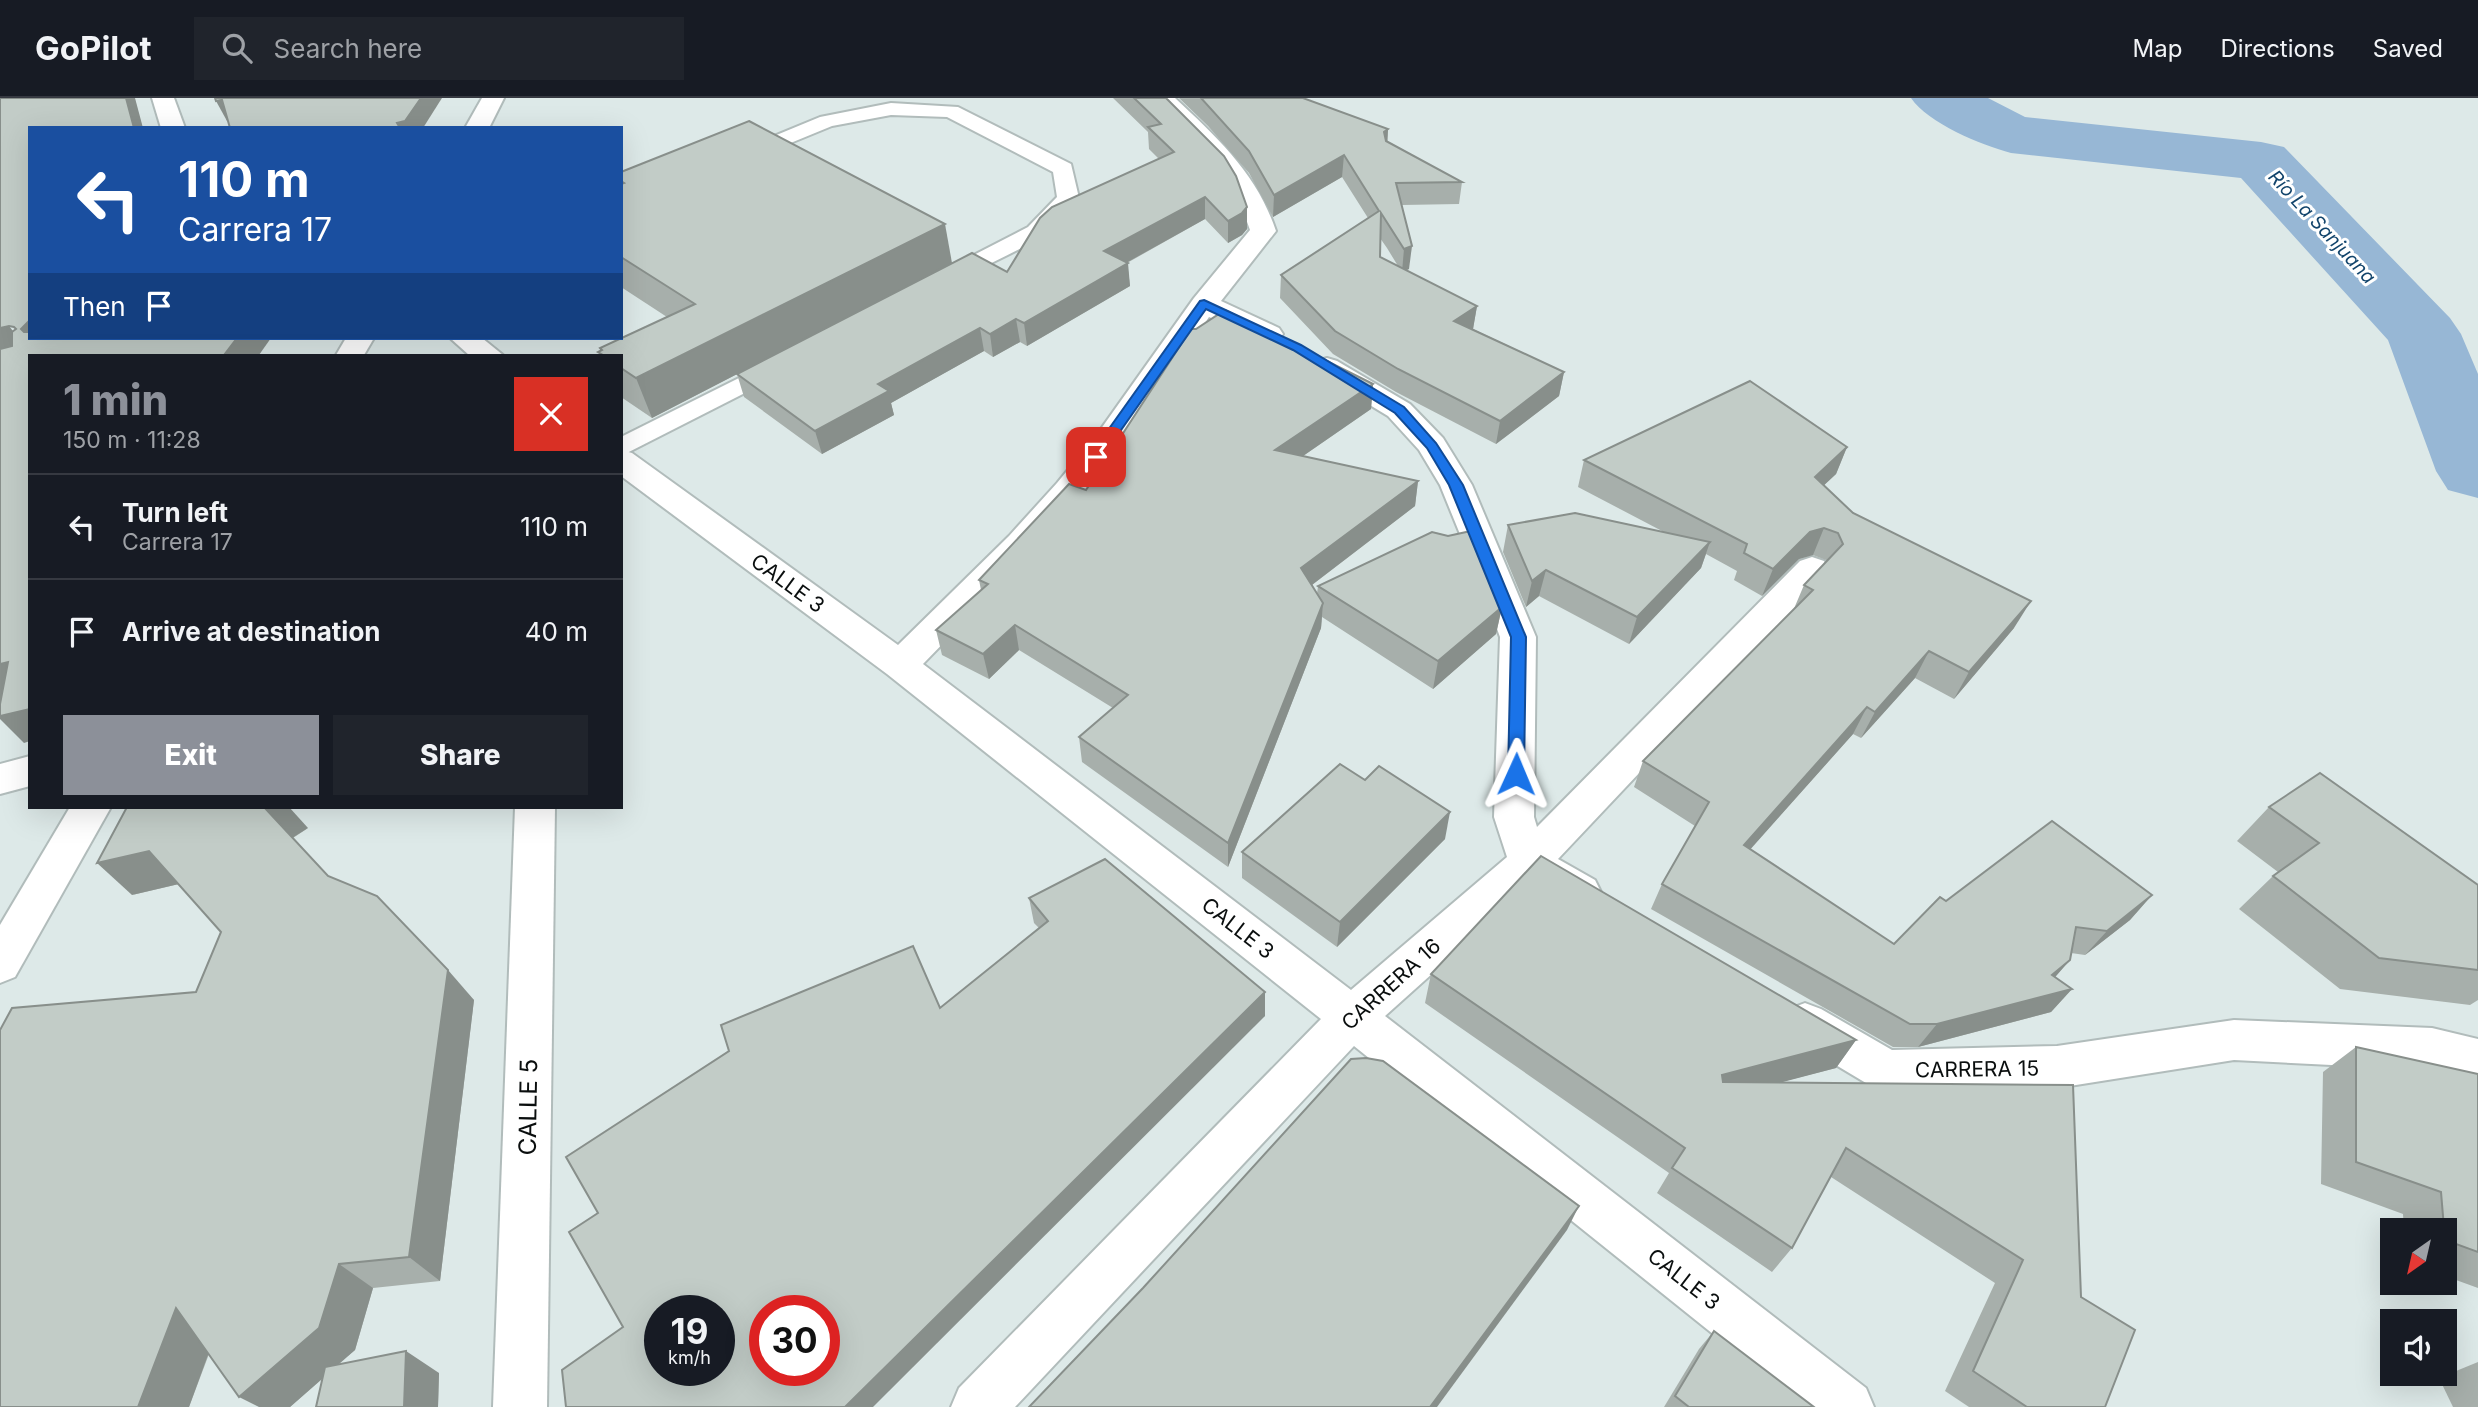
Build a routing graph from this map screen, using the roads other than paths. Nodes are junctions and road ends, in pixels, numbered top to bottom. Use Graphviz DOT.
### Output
graph roads {
  1 [pos="163,98"];
  2 [pos="493,98"];
  3 [pos="1161,98"];
  4 [pos="172,126"];
  5 [pos="478,126"];
  6 [pos="724,164"];
  7 [pos="926,289"];
  8 [pos="1204,304"];
  9 [pos="467,340"];
  10 [pos="804,352"];
  11 [pos="487,354"];
  12 [pos="623,447"];
  13 [pos="623,461"];
  14 [pos="1812,569"];
  15 [pos="900,665"];
  16 [pos="28,772"];
  17 [pos="0,779"];
  18 [pos="89,809"];
  19 [pos="535,809"];
  20 [pos="1529,862"];
  21 [pos="1612,910"];
  22 [pos="0,964"];
  23 [pos="1768,1001"];
  24 [pos="1352,1017"];
  25 [pos="2478,1060"];
  26 [pos="520,1407"];
  27 [pos="978,1407"];
  28 [pos="1847,1407"];
  1 -- 4 [label="street"];
  2 -- 5 [label="street"];
  3 -- 8 [label="street"];
  6 -- 7 [label="lane"];
  8 -- 15 [label="street"];
  8 -- 20 [label="street"];
  9 -- 11 [label="street"];
  10 -- 12 [label="lane"];
  13 -- 15 [label="street, CALLE 3"];
  14 -- 20 [label="street, CARRERA 16"];
  15 -- 24 [label="street, CALLE 3"];
  16 -- 17 [label="street"];
  18 -- 22 [label="street"];
  19 -- 26 [label="street, CALLE 5"];
  20 -- 21 [label="street"];
  20 -- 24 [label="street, CARRERA 16"];
  23 -- 25 [label="street, CARRERA 15"];
  24 -- 27 [label="street, CARRERA 16"];
  24 -- 28 [label="street, CALLE 3"];
}
